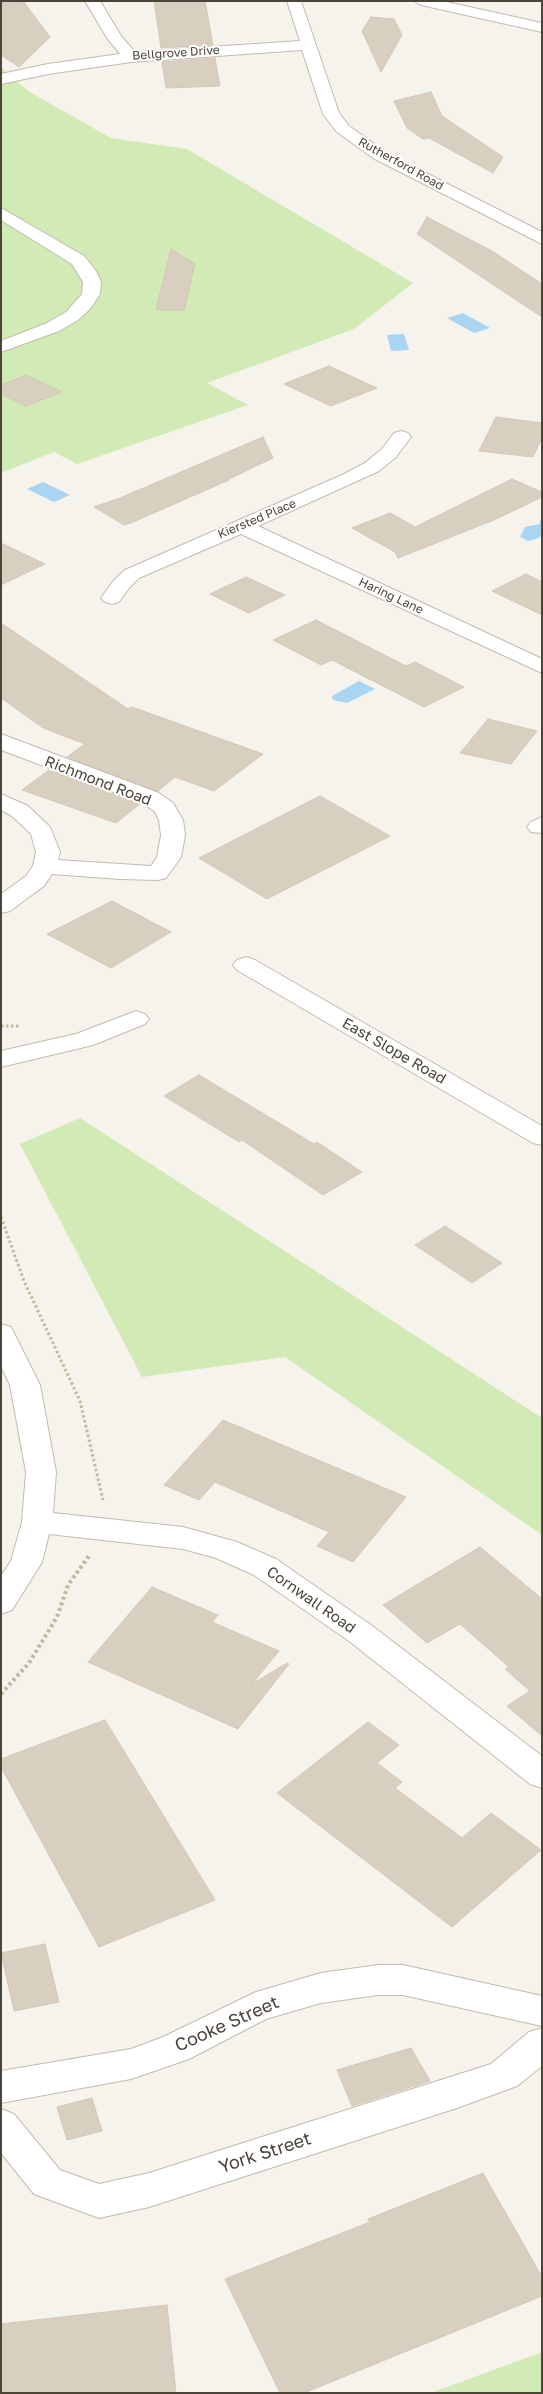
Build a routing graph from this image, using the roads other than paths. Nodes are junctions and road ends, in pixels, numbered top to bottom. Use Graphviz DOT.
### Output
graph roads {
  1 [pos="92,1"];
  2 [pos="294,1"];
  3 [pos="421,1"];
  4 [pos="542,28"];
  5 [pos="307,45"];
  6 [pos="131,56"];
  7 [pos="1,79"];
  8 [pos="1,213"];
  9 [pos="542,239"];
  10 [pos="1,347"];
  11 [pos="401,437"];
  12 [pos="240,526"];
  13 [pos="112,598"];
  14 [pos="542,666"];
  15 [pos="1,741"];
  16 [pos="1,801"];
  17 [pos="45,866"];
  18 [pos="1,906"];
  19 [pos="246,965"];
  20 [pos="136,1019"];
  21 [pos="1,1059"];
  22 [pos="542,1137"];
  23 [pos="1,1334"];
  24 [pos="37,1522"];
  25 [pos="1,1602"];
  26 [pos="542,1775"];
  27 [pos="542,2011"];
  28 [pos="542,2043"];
  29 [pos="1,2087"];
  30 [pos="1,2125"];
  1 -- 6 [label="street"];
  2 -- 5 [label="street"];
  3 -- 4 [label="street"];
  5 -- 6 [label="street, Bellgrove Drive"];
  5 -- 9 [label="street, Rutherford Road"];
  6 -- 7 [label="street, Bellgrove Drive"];
  8 -- 10 [label="street"];
  11 -- 12 [label="street, Kiersted Place"];
  12 -- 13 [label="street, Kiersted Place"];
  12 -- 14 [label="street, Haring Lane"];
  15 -- 17 [label="street, Richmond Road"];
  16 -- 17 [label="street"];
  17 -- 18 [label="street"];
  19 -- 22 [label="street, East Slope Road"];
  20 -- 21 [label="street"];
  23 -- 24 [label="street"];
  24 -- 25 [label="street"];
  24 -- 26 [label="street, Cornwall Road"];
  27 -- 29 [label="street, Cooke Street"];
  28 -- 30 [label="street, York Street"];
}
